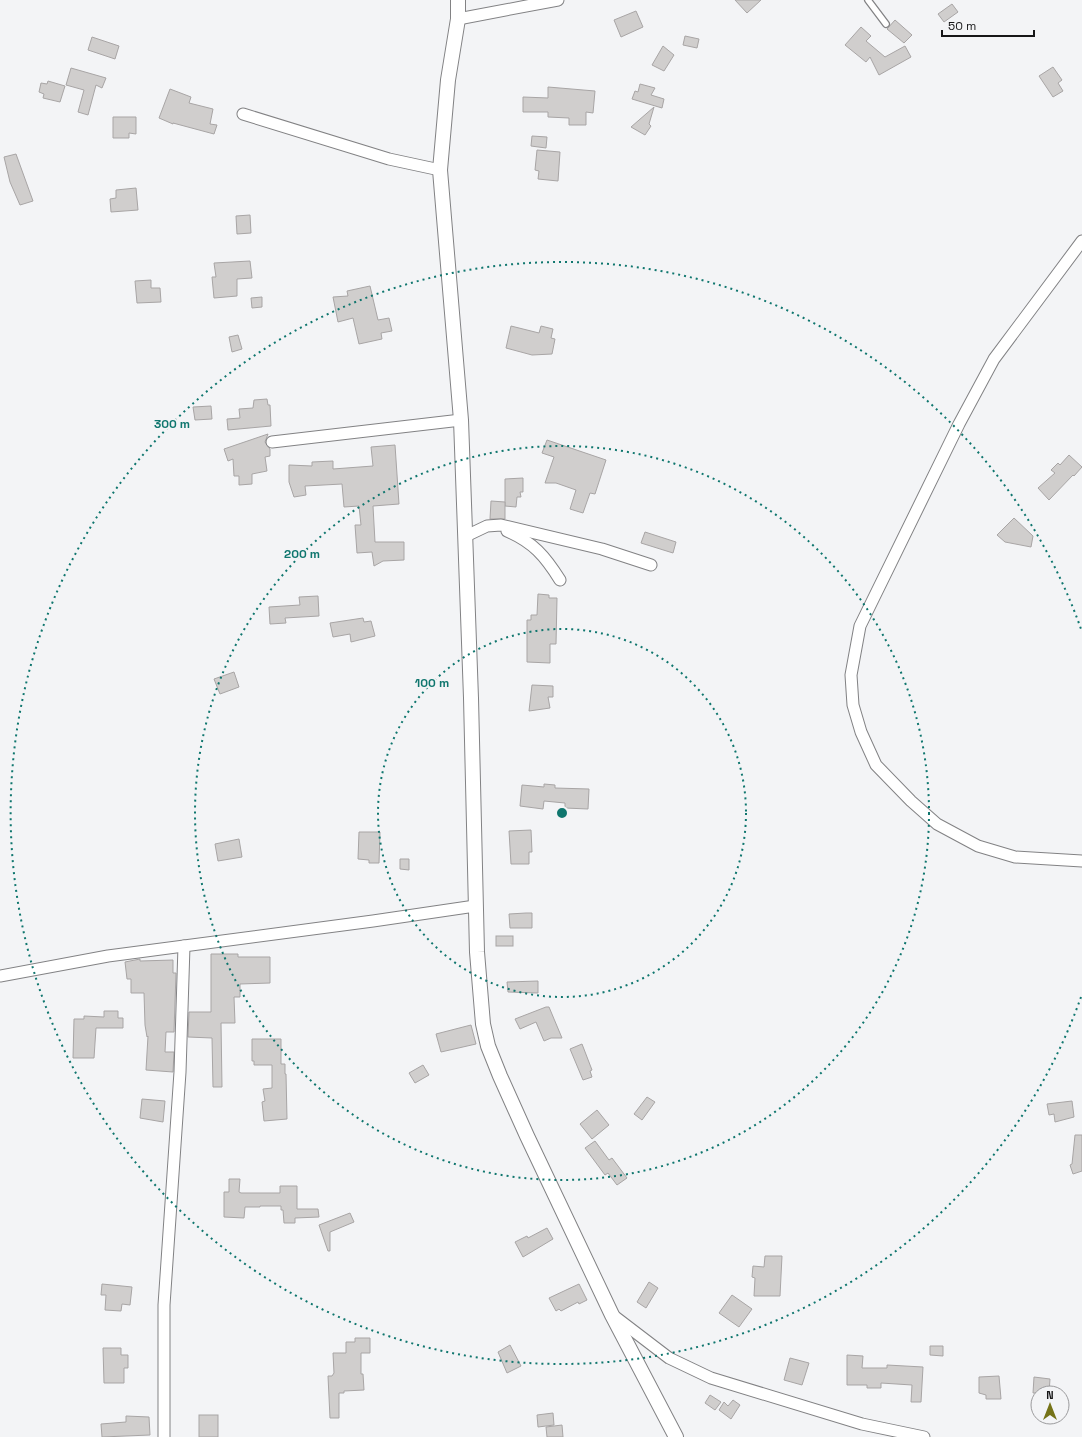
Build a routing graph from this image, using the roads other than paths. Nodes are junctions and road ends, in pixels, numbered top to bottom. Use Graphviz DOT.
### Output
graph roads {
  1 [pos="458,0"];
  2 [pos="558,0"];
  3 [pos="868,0"];
  4 [pos="458,19"];
  5 [pos="886,24"];
  6 [pos="243,114"];
  7 [pos="440,170"];
  8 [pos="1082,241"];
  9 [pos="461,420"];
  10 [pos="272,442"];
  11 [pos="487,526"];
  12 [pos="466,536"];
  13 [pos="651,565"];
  14 [pos="560,580"];
  15 [pos="1082,861"];
  16 [pos="475,906"];
  17 [pos="184,946"];
  18 [pos="0,976"];
  19 [pos="612,1315"];
  20 [pos="164,1437"];
  21 [pos="676,1437"];
  22 [pos="924,1437"];
  1 -- 4 [label="street"];
  2 -- 4 [label="street"];
  3 -- 5 [label="lane"];
  4 -- 7 [label="street"];
  6 -- 7 [label="street"];
  7 -- 9 [label="street"];
  8 -- 15 [label="street"];
  9 -- 10 [label="street"];
  9 -- 12 [label="street"];
  11 -- 12 [label="street"];
  11 -- 13 [label="street"];
  11 -- 14 [label="street"];
  12 -- 16 [label="street"];
  16 -- 17 [label="street"];
  16 -- 19 [label="street"];
  17 -- 18 [label="street"];
  17 -- 20 [label="street"];
  19 -- 21 [label="street"];
  19 -- 22 [label="street"];
}
